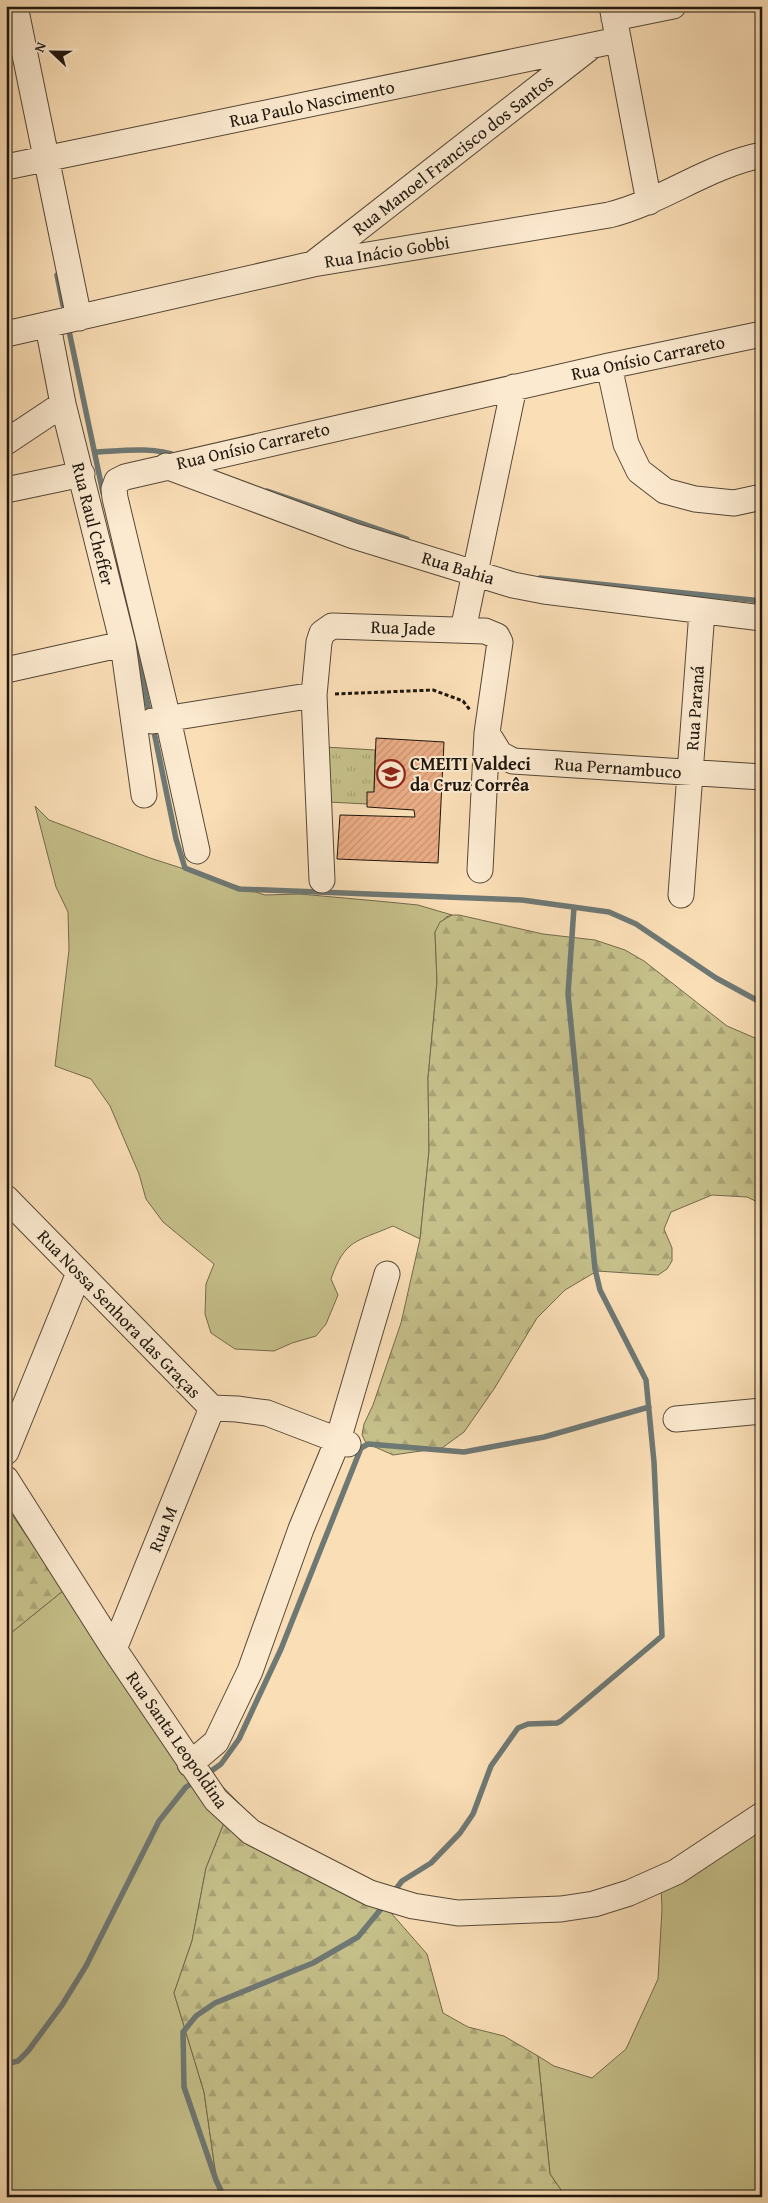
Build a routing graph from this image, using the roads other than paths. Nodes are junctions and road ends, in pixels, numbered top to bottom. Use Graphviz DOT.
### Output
graph roads {
  1 [pos="16,6"];
  2 [pos="673,6"];
  3 [pos="615,21"];
  4 [pos="592,46"];
  5 [pos="762,156"];
  6 [pos="46,158"];
  7 [pos="11,166"];
  8 [pos="650,202"];
  9 [pos="313,264"];
  10 [pos="79,318"];
  11 [pos="48,326"];
  12 [pos="6,334"];
  13 [pos="762,334"];
  14 [pos="609,366"];
  15 [pos="514,387"];
  16 [pos="63,404"];
  17 [pos="6,442"];
  18 [pos="169,466"];
  19 [pos="84,484"];
  20 [pos="6,490"];
  21 [pos="762,498"];
  22 [pos="475,573"];
  23 [pos="702,611"];
  24 [pos="762,618"];
  25 [pos="462,630"];
  26 [pos="123,644"];
  27 [pos="6,670"];
  28 [pos="314,695"];
  29 [pos="152,721"];
  30 [pos="487,733"];
  31 [pos="690,772"];
  32 [pos="762,777"];
  33 [pos="144,795"];
  34 [pos="197,851"];
  35 [pos="480,870"];
  36 [pos="322,880"];
  37 [pos="681,895"];
  38 [pos="6,1198"];
  39 [pos="80,1273"];
  40 [pos="387,1274"];
  41 [pos="212,1408"];
  42 [pos="762,1411"];
  43 [pos="676,1419"];
  44 [pos="343,1442"];
  45 [pos="6,1452"];
  46 [pos="6,1479"];
  47 [pos="114,1649"];
  48 [pos="190,1764"];
  49 [pos="762,1815"];
  1 -- 6 [label="street"];
  2 -- 3 [label="street, Rua Paulo Nascimento"];
  3 -- 4 [label="street, Rua Paulo Nascimento"];
  3 -- 8 [label="street"];
  4 -- 6 [label="street, Rua Paulo Nascimento"];
  4 -- 9 [label="street, Rua Manoel Francisco dos Santos"];
  5 -- 8 [label="street, Rua Inácio Gobbi"];
  6 -- 7 [label="street, Rua Paulo Nascimento"];
  6 -- 10 [label="street"];
  8 -- 9 [label="street, Rua Inácio Gobbi"];
  9 -- 10 [label="street, Rua Inácio Gobbi"];
  10 -- 11 [label="street, Rua Inácio Gobbi"];
  11 -- 12 [label="street, Rua Inácio Gobbi"];
  11 -- 16 [label="street, Rua Raul Cheffer"];
  13 -- 14 [label="street, Rua Onísio Carrareto"];
  14 -- 15 [label="street, Rua Onísio Carrareto"];
  14 -- 21 [label="street"];
  15 -- 18 [label="street, Rua Onísio Carrareto"];
  15 -- 22 [label="street"];
  16 -- 17 [label="street"];
  16 -- 19 [label="street, Rua Raul Cheffer"];
  18 -- 22 [label="street, Rua Bahia"];
  18 -- 29 [label="street, Rua Onísio Carrareto"];
  19 -- 20 [label="street"];
  19 -- 26 [label="street, Rua Raul Cheffer"];
  22 -- 23 [label="street, Rua Bahia"];
  22 -- 25 [label="street"];
  23 -- 24 [label="street, Rua Bahia"];
  23 -- 31 [label="street, Rua Paraná"];
  25 -- 28 [label="street, Rua Jade"];
  25 -- 30 [label="street, Rua Jade"];
  26 -- 27 [label="street"];
  26 -- 29 [label="street, Rua Raul Cheffer"];
  28 -- 29 [label="street"];
  28 -- 36 [label="street, Rua Jade"];
  29 -- 33 [label="street"];
  29 -- 34 [label="street, Rua Onísio Carrareto"];
  30 -- 31 [label="street, Rua Pernambuco"];
  30 -- 35 [label="street, Rua Jade"];
  31 -- 32 [label="street, Rua Pernambuco"];
  31 -- 37 [label="street, Rua Paraná"];
  38 -- 39 [label="street, Rua Nossa Senhora das Graças"];
  39 -- 41 [label="street, Rua Nossa Senhora das Graças"];
  39 -- 45 [label="street"];
  40 -- 44 [label="street"];
  41 -- 44 [label="street"];
  41 -- 47 [label="street, Rua M"];
  42 -- 43 [label="street"];
  44 -- 48 [label="street"];
  46 -- 47 [label="street, Rua Santa Leopoldina"];
  47 -- 48 [label="street, Rua Santa Leopoldina"];
  48 -- 49 [label="street, Rua Santa Leopoldina"];
}
